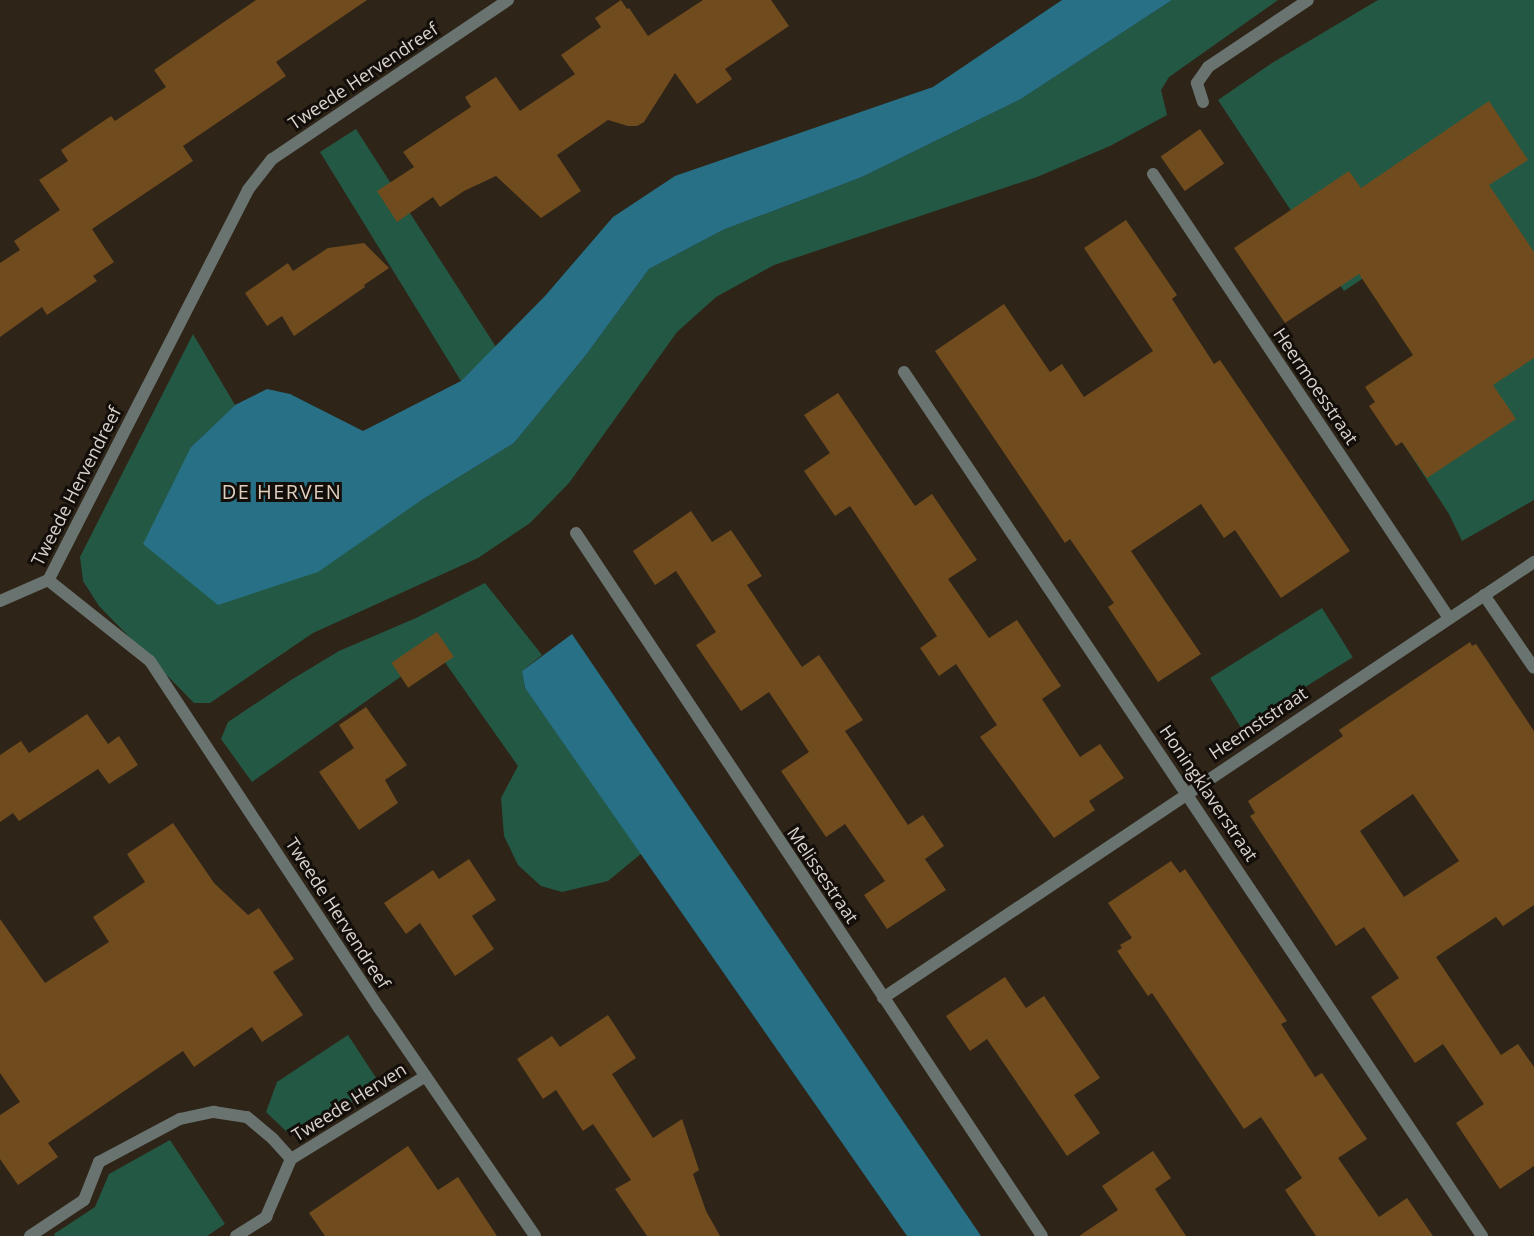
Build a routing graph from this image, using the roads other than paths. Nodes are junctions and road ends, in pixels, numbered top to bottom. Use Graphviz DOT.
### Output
graph roads {
  1 [pos="508,0"];
  2 [pos="1308,0"];
  3 [pos="1203,102"];
  4 [pos="1153,174"];
  5 [pos="904,372"];
  6 [pos="576,534"];
  7 [pos="1534,561"];
  8 [pos="48,580"];
  9 [pos="1484,595"];
  10 [pos="0,602"];
  11 [pos="1449,618"];
  12 [pos="1534,668"];
  13 [pos="1187,792"];
  14 [pos="883,998"];
  15 [pos="426,1076"];
  16 [pos="291,1159"];
  17 [pos="30,1236"];
  18 [pos="236,1236"];
  19 [pos="535,1236"];
  20 [pos="1042,1236"];
  21 [pos="1482,1236"];
  1 -- 8 [label="street, Tweede Hervendreef"];
  2 -- 3 [label="street"];
  4 -- 11 [label="street, Heermoesstraat"];
  5 -- 13 [label="street, Honingklaverstraat"];
  6 -- 14 [label="street, Melissestraat"];
  7 -- 9 [label="street, Heemststraat"];
  8 -- 10 [label="street"];
  8 -- 15 [label="street, Tweede Hervendreef"];
  9 -- 11 [label="street, Heemststraat"];
  9 -- 12 [label="street"];
  11 -- 13 [label="street, Heemststraat"];
  13 -- 14 [label="street, Heemststraat"];
  13 -- 21 [label="street, Honingklaverstraat"];
  14 -- 20 [label="street, Melissestraat"];
  15 -- 16 [label="street, Tweede Herven"];
  15 -- 19 [label="street, Tweede Hervendreef"];
  16 -- 17 [label="street, Tweede Herven"];
  16 -- 18 [label="street, Tweede Herven"];
}
